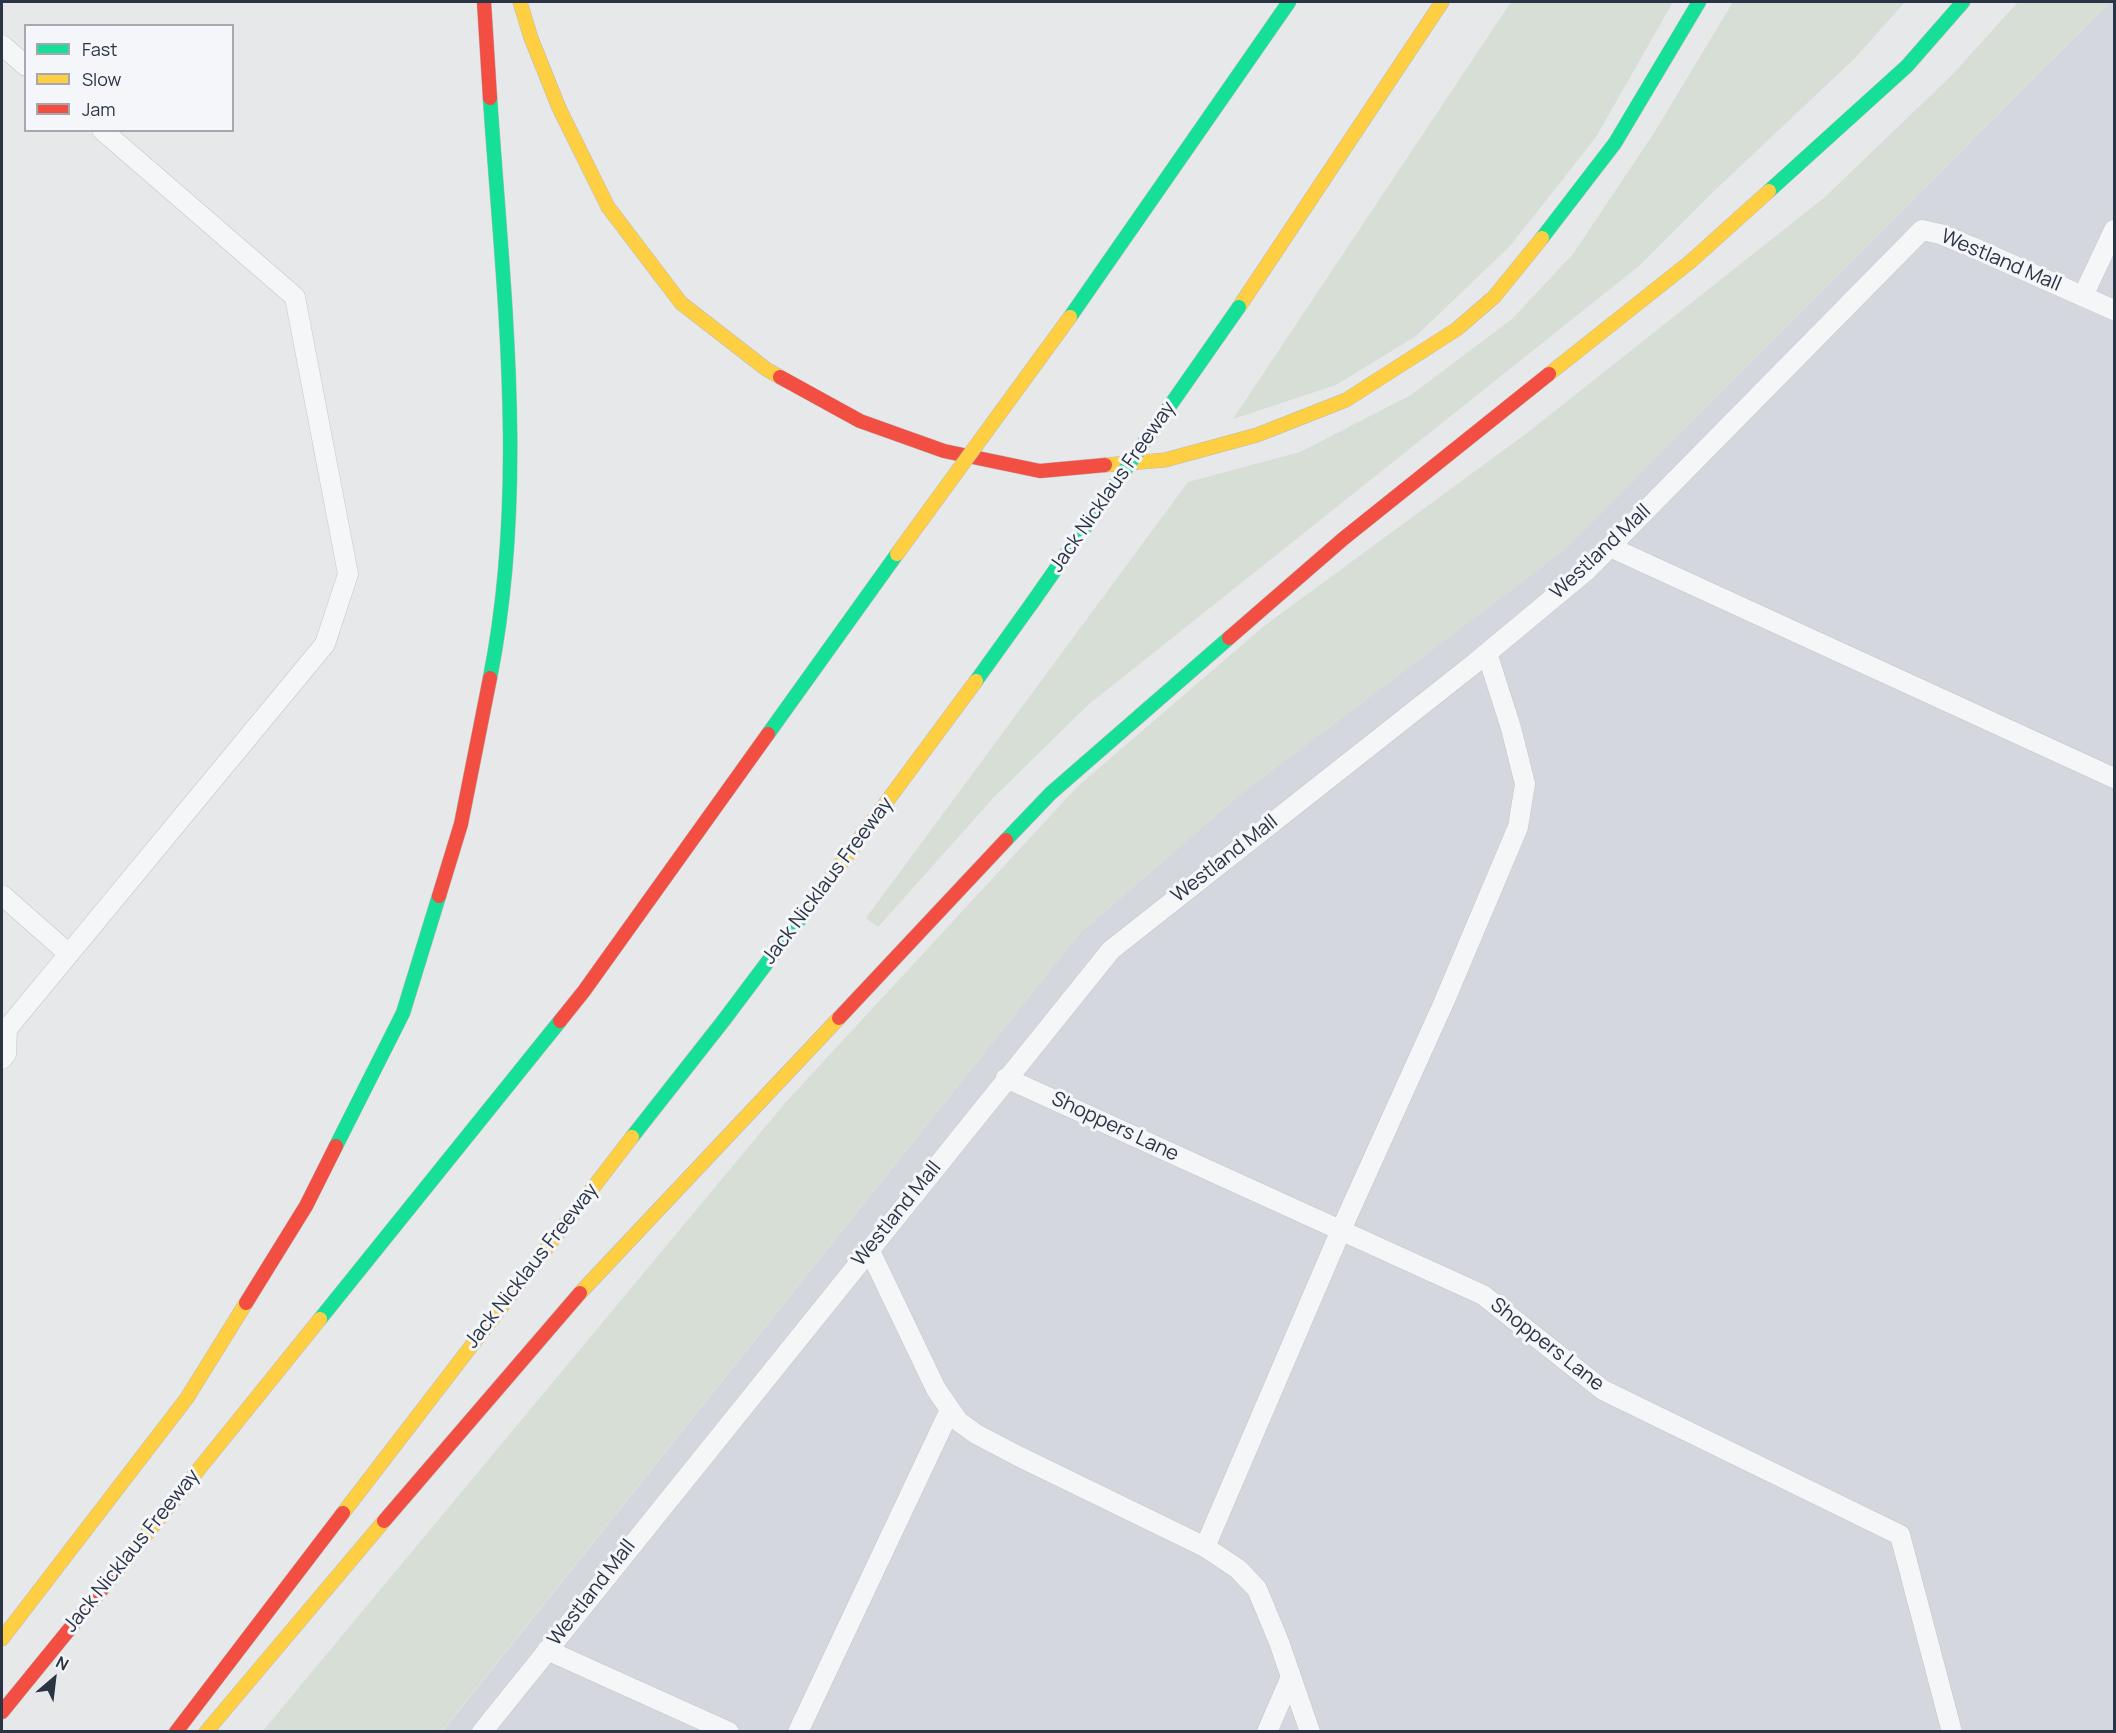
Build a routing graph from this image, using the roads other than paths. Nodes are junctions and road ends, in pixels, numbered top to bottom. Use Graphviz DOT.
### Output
graph roads {
  1 [pos="484,2"];
  2 [pos="520,2"];
  3 [pos="1289,2"];
  4 [pos="1442,2"];
  5 [pos="1699,2"];
  6 [pos="1963,2"];
  7 [pos="2,45"];
  8 [pos="24,64"];
  9 [pos="104,132"];
  10 [pos="2115,230"];
  11 [pos="2083,296"];
  12 [pos="2115,310"];
  13 [pos="1610,547"];
  14 [pos="1487,653"];
  15 [pos="2115,778"];
  16 [pos="2,895"];
  17 [pos="69,954"];
  18 [pos="2,1059"];
  19 [pos="1006,1078"];
  20 [pos="1341,1230"];
  21 [pos="869,1249"];
  22 [pos="950,1410"];
  23 [pos="1205,1547"];
  24 [pos="2,1639"];
  25 [pos="547,1650"];
  26 [pos="1291,1677"];
  27 [pos="2,1712"];
  28 [pos="176,1731"];
  29 [pos="206,1731"];
  30 [pos="482,1731"];
  31 [pos="729,1731"];
  32 [pos="798,1731"];
  33 [pos="1267,1731"];
  34 [pos="1310,1731"];
  35 [pos="1952,1731"];
  1 -- 24 [label="highway"];
  2 -- 5 [label="highway"];
  3 -- 27 [label="highway, Jack Nicklaus Freeway, bridge"];
  4 -- 28 [label="highway, Jack Nicklaus Freeway, bridge"];
  6 -- 29 [label="highway"];
  7 -- 8 [label="lane"];
  9 -- 17 [label="lane"];
  10 -- 11 [label="lane"];
  11 -- 12 [label="lane, Westland Mall"];
  11 -- 13 [label="lane, Westland Mall"];
  13 -- 14 [label="lane, Westland Mall"];
  13 -- 15 [label="lane"];
  14 -- 19 [label="lane, Westland Mall"];
  14 -- 20 [label="lane"];
  16 -- 17 [label="lane"];
  17 -- 18 [label="lane"];
  19 -- 20 [label="lane, Shoppers Lane"];
  19 -- 21 [label="lane, Westland Mall"];
  20 -- 23 [label="lane"];
  20 -- 35 [label="lane, Shoppers Lane"];
  21 -- 22 [label="lane"];
  21 -- 25 [label="lane, Westland Mall"];
  22 -- 23 [label="lane"];
  22 -- 32 [label="lane"];
  23 -- 26 [label="lane"];
  25 -- 30 [label="lane, Westland Mall"];
  25 -- 31 [label="lane"];
  26 -- 33 [label="lane"];
  26 -- 34 [label="lane"];
}
